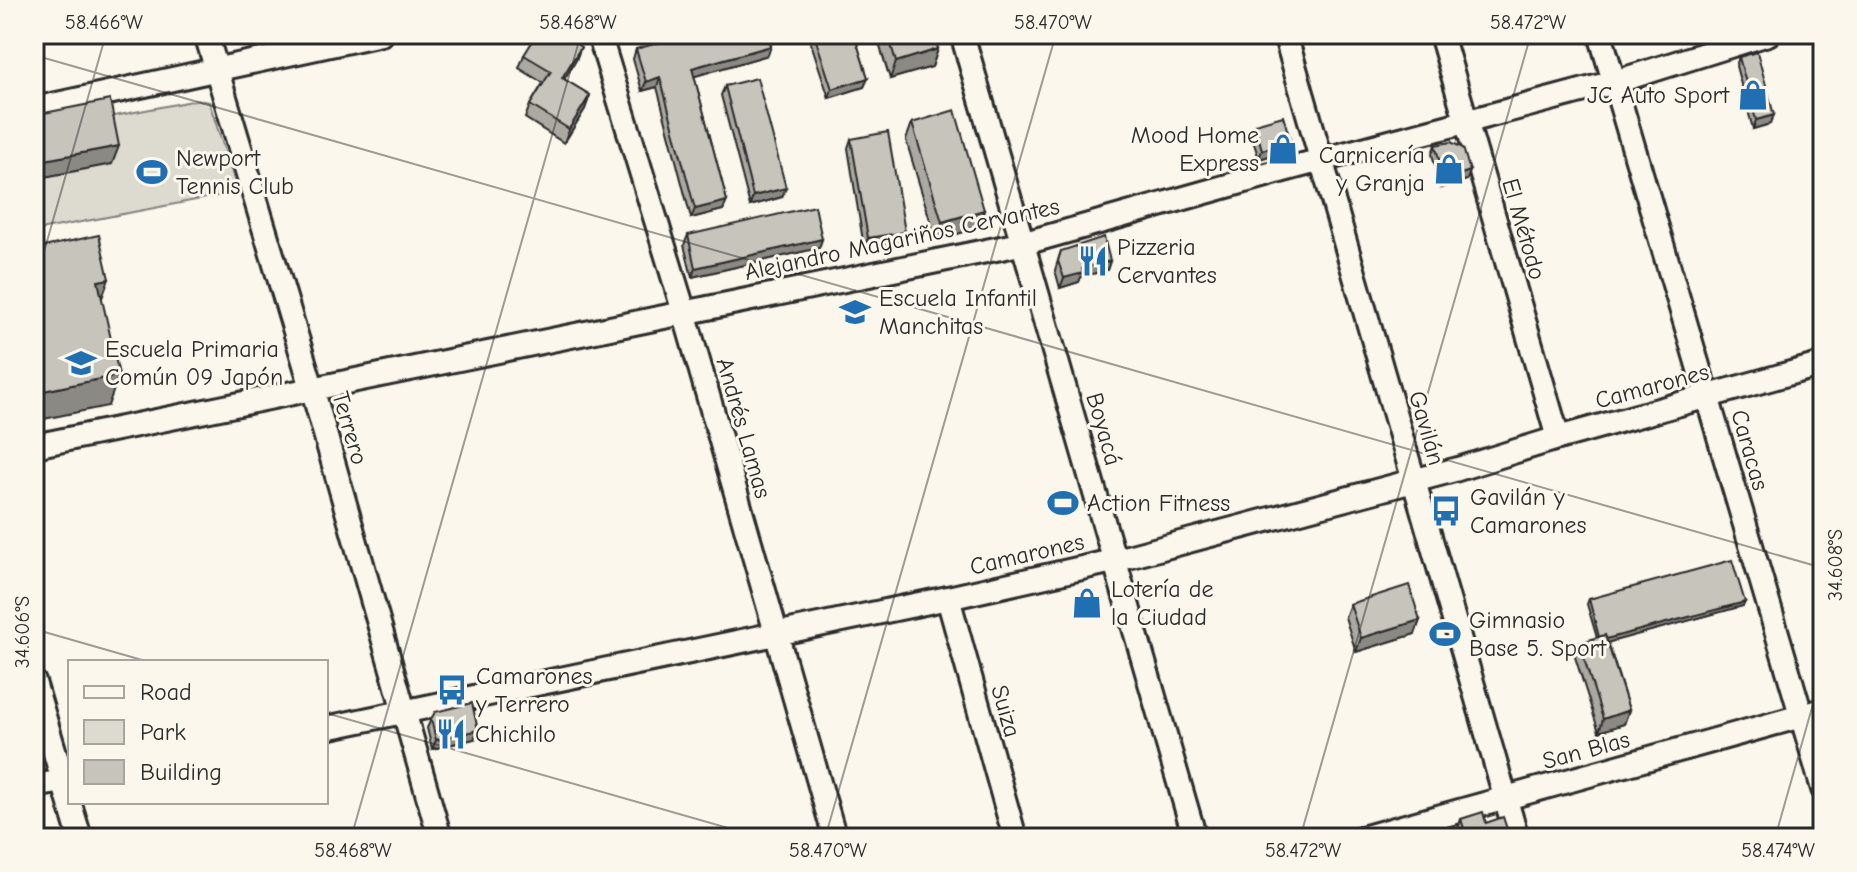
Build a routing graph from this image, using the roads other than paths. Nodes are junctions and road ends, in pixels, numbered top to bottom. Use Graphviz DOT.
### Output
graph roads {
  1 [pos="206,34"];
  2 [pos="381,34"];
  3 [pos="599,34"];
  4 [pos="962,34"];
  5 [pos="1285,34"];
  6 [pos="1441,34"];
  7 [pos="1600,34"];
  8 [pos="1768,34"];
  9 [pos="217,71"];
  10 [pos="1615,82"];
  11 [pos="34,109"];
  12 [pos="1466,121"];
  13 [pos="1322,160"];
  14 [pos="1025,243"];
  15 [pos="684,312"];
  16 [pos="1823,364"];
  17 [pos="312,388"];
  18 [pos="1707,397"];
  19 [pos="1558,438"];
  20 [pos="34,446"];
  21 [pos="1415,480"];
  22 [pos="1113,561"];
  23 [pos="948,598"];
  24 [pos="775,633"];
  25 [pos="34,682"];
  26 [pos="1823,710"];
  27 [pos="403,712"];
  28 [pos="1801,717"];
  29 [pos="328,728"];
  30 [pos="66,780"];
  31 [pos="34,786"];
  32 [pos="1823,789"];
  33 [pos="1506,798"];
  34 [pos="72,804"];
  35 [pos="80,838"];
  36 [pos="440,838"];
  37 [pos="835,838"];
  38 [pos="1015,838"];
  39 [pos="1195,838"];
  40 [pos="1362,838"];
  41 [pos="1517,838"];
  1 -- 9 [label="street, Terrero"];
  2 -- 9 [label="street"];
  3 -- 15 [label="street, Andrés Lamas"];
  4 -- 14 [label="street, Boyacá"];
  5 -- 13 [label="street, Gavilán"];
  6 -- 12 [label="street, El Método"];
  7 -- 10 [label="street, Caracas"];
  8 -- 10 [label="street, Alejandro Magariños Cervantes"];
  9 -- 11 [label="street"];
  9 -- 17 [label="street, Terrero"];
  10 -- 12 [label="street, Alejandro Magariños Cervantes"];
  10 -- 18 [label="street, Caracas"];
  12 -- 13 [label="street, Alejandro Magariños Cervantes"];
  12 -- 19 [label="street, El Método"];
  13 -- 14 [label="street, Alejandro Magariños Cervantes"];
  13 -- 21 [label="street, Gavilán"];
  14 -- 15 [label="street, Alejandro Magariños Cervantes"];
  14 -- 22 [label="street, Boyacá"];
  15 -- 17 [label="street, Alejandro Magariños Cervantes"];
  15 -- 24 [label="street, Andrés Lamas"];
  16 -- 18 [label="street, Camarones"];
  17 -- 20 [label="street, Alejandro Magariños Cervantes"];
  17 -- 27 [label="street, Terrero"];
  18 -- 19 [label="street, Camarones"];
  18 -- 28 [label="street, Caracas"];
  19 -- 21 [label="street, Camarones"];
  21 -- 22 [label="street, Camarones"];
  21 -- 33 [label="street, Gavilán"];
  22 -- 23 [label="street, Camarones"];
  22 -- 39 [label="street, Boyacá"];
  23 -- 24 [label="street, Camarones"];
  23 -- 38 [label="street, Suiza"];
  24 -- 27 [label="street, Camarones"];
  24 -- 37 [label="street, Andrés Lamas"];
  25 -- 30 [label="street"];
  26 -- 28 [label="street, San Blas"];
  27 -- 29 [label="street, Camarones"];
  27 -- 36 [label="street, Terrero"];
  28 -- 32 [label="street, Caracas"];
  28 -- 33 [label="street, San Blas"];
  30 -- 31 [label="street"];
  33 -- 40 [label="street, San Blas"];
  33 -- 41 [label="street, Gavilán"];
  34 -- 35 [label="street"];
}
